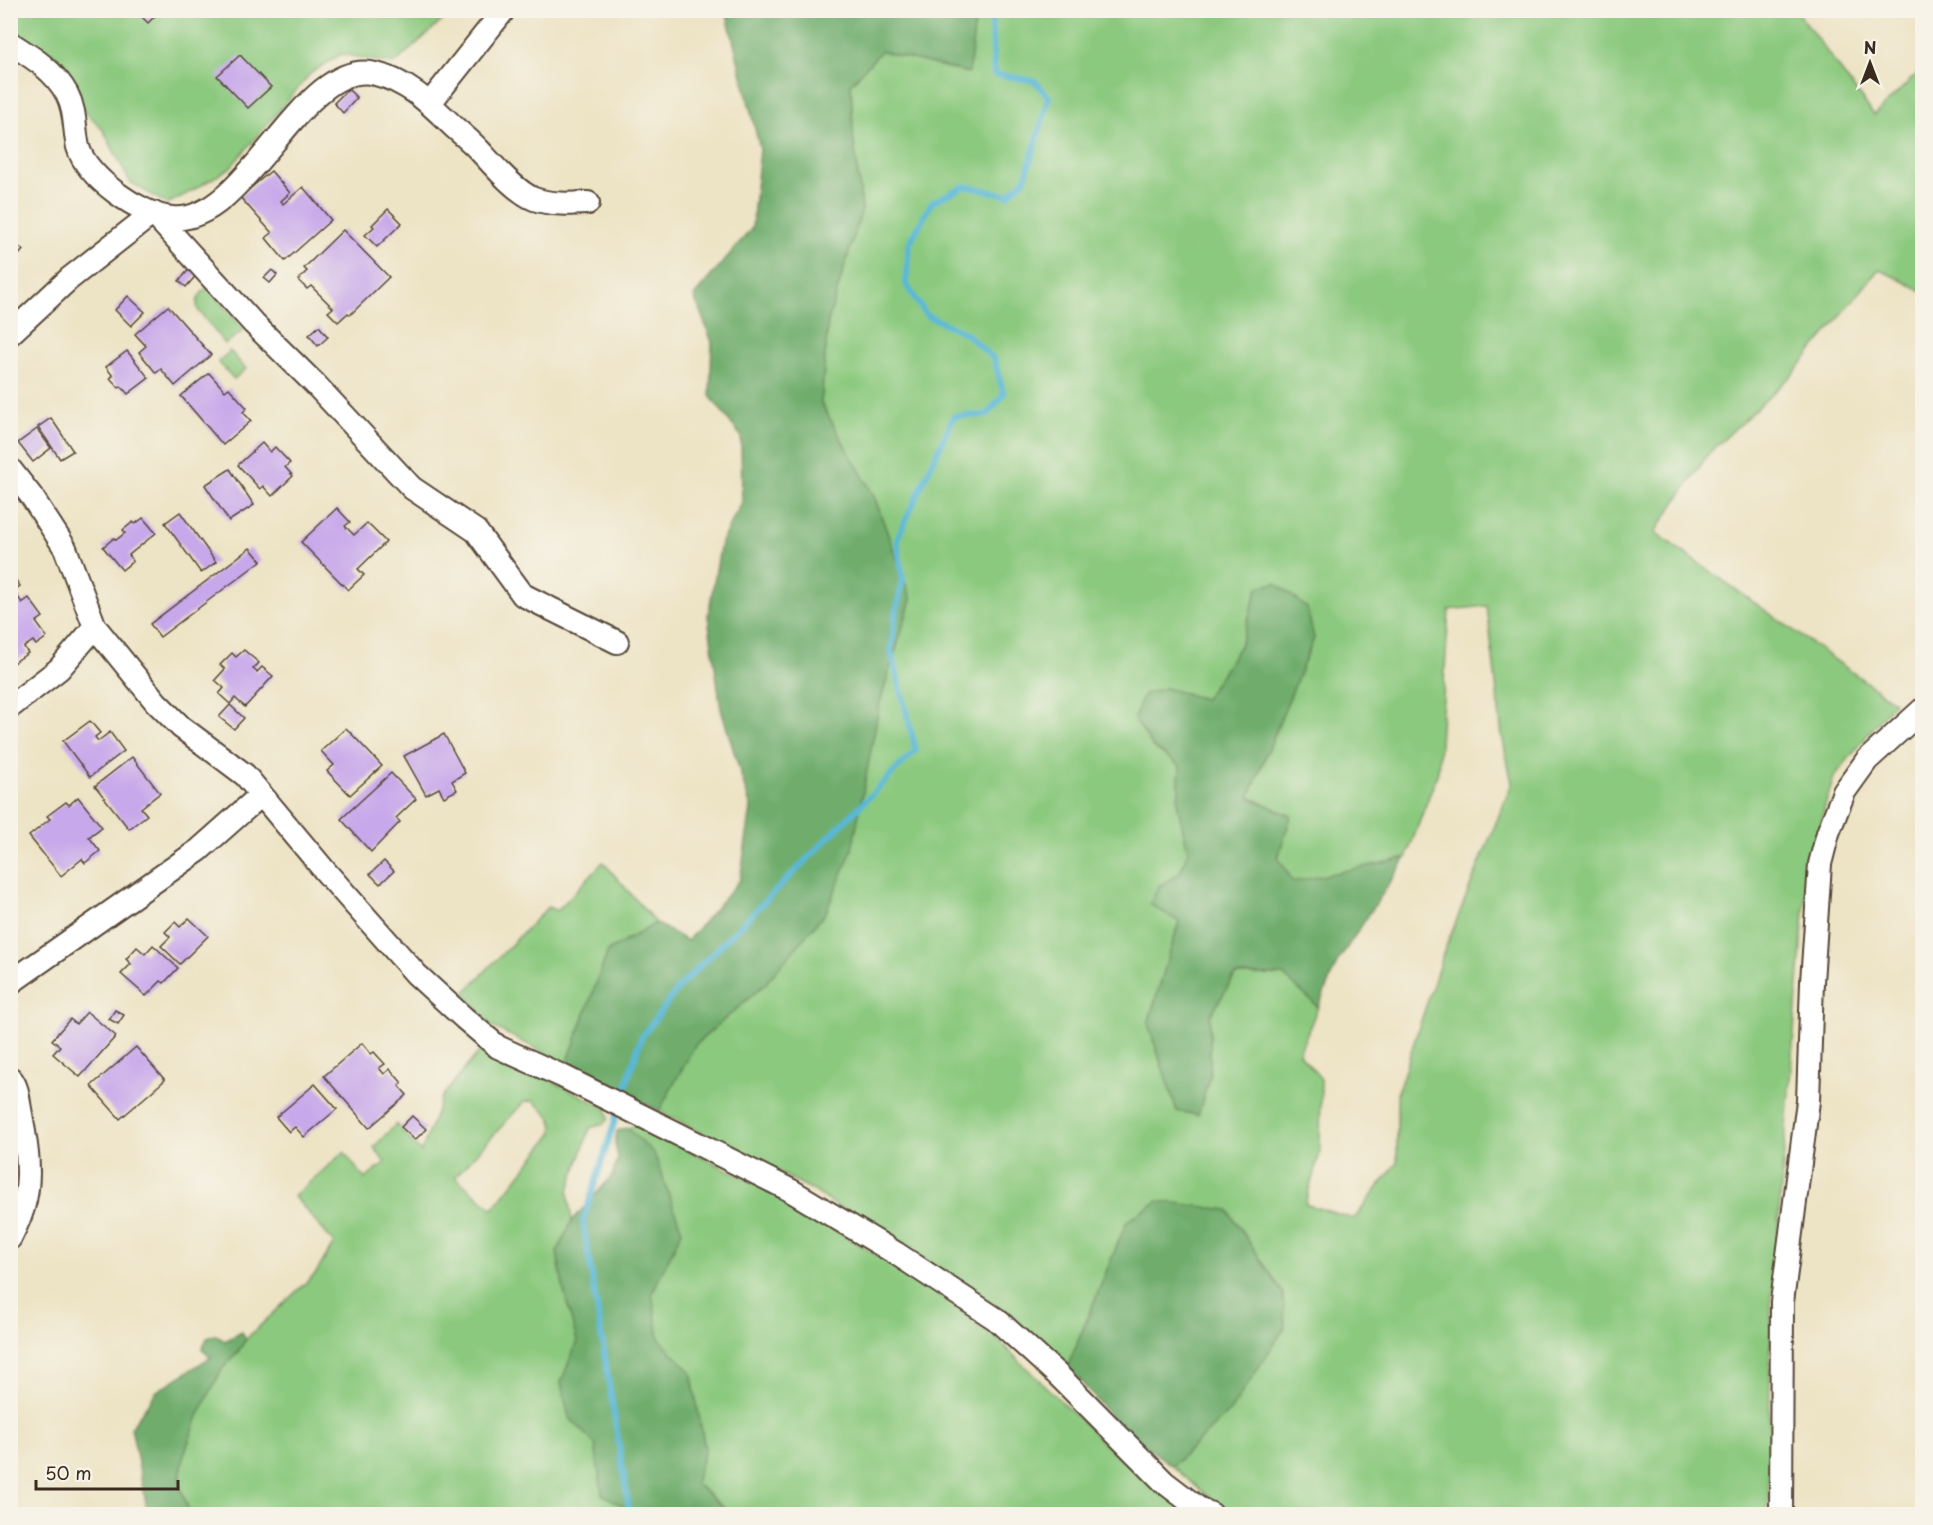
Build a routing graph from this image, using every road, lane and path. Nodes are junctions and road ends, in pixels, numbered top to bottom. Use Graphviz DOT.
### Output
graph roads {
  1 [pos="504,10"];
  2 [pos="10,43"];
  3 [pos="430,104"];
  4 [pos="588,203"];
  5 [pos="153,213"];
  6 [pos="10,334"];
  7 [pos="10,470"];
  8 [pos="95,627"];
  9 [pos="617,642"];
  10 [pos="10,707"];
  11 [pos="1923,710"];
  12 [pos="261,795"];
  13 [pos="10,983"];
  14 [pos="10,1078"];
  15 [pos="10,1238"];
  16 [pos="1210,1515"];
  17 [pos="1781,1515"];
  1 -- 3 [label="street"];
  2 -- 5 [label="street"];
  3 -- 4 [label="street"];
  3 -- 5 [label="street"];
  5 -- 6 [label="street"];
  5 -- 9 [label="street"];
  7 -- 8 [label="street"];
  8 -- 10 [label="street"];
  8 -- 12 [label="street"];
  11 -- 17 [label="street"];
  12 -- 13 [label="street"];
  12 -- 16 [label="street"];
  14 -- 15 [label="street"];
}
